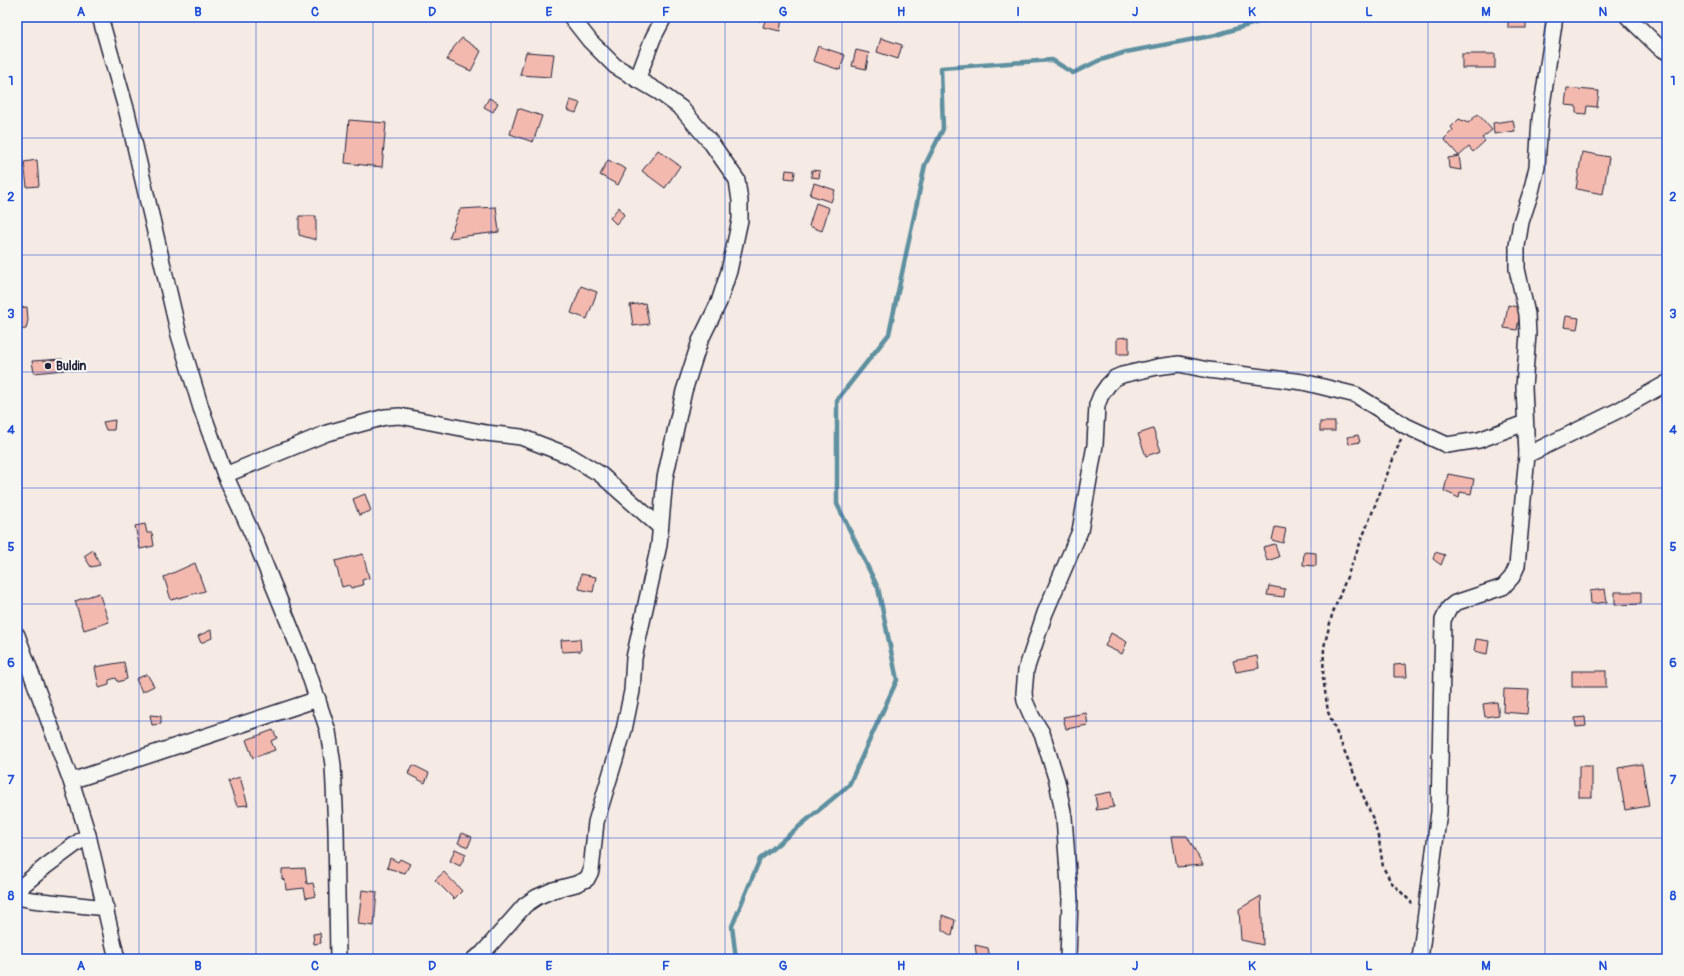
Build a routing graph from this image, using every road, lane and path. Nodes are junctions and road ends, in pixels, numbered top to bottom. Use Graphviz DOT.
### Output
graph roads {
  1 [pos="100,17"];
  2 [pos="571,17"];
  3 [pos="664,17"];
  4 [pos="1555,17"];
  5 [pos="1628,17"];
  6 [pos="1667,52"];
  7 [pos="637,80"];
  8 [pos="1667,383"];
  9 [pos="1525,423"];
  10 [pos="1406,426"];
  11 [pos="1527,455"];
  12 [pos="225,476"];
  13 [pos="660,527"];
  14 [pos="17,635"];
  15 [pos="318,699"];
  16 [pos="71,781"];
  17 [pos="88,835"];
  18 [pos="17,890"];
  19 [pos="17,897"];
  20 [pos="106,908"];
  21 [pos="1427,916"];
  22 [pos="117,959"];
  23 [pos="338,959"];
  24 [pos="474,959"];
  25 [pos="1068,959"];
  26 [pos="1420,959"];
  1 -- 12 [label="street"];
  2 -- 7 [label="street"];
  3 -- 7 [label="street"];
  4 -- 9 [label="street"];
  5 -- 6 [label="street"];
  7 -- 13 [label="street"];
  8 -- 11 [label="street"];
  9 -- 10 [label="street"];
  9 -- 11 [label="street"];
  10 -- 21 [label="path"];
  10 -- 25 [label="street"];
  11 -- 21 [label="street"];
  12 -- 13 [label="street"];
  12 -- 15 [label="street"];
  13 -- 24 [label="street"];
  14 -- 16 [label="street"];
  15 -- 16 [label="street"];
  15 -- 23 [label="street"];
  16 -- 17 [label="street"];
  17 -- 18 [label="street"];
  17 -- 20 [label="street"];
  19 -- 20 [label="street"];
  20 -- 22 [label="street"];
  21 -- 26 [label="street"];
}
